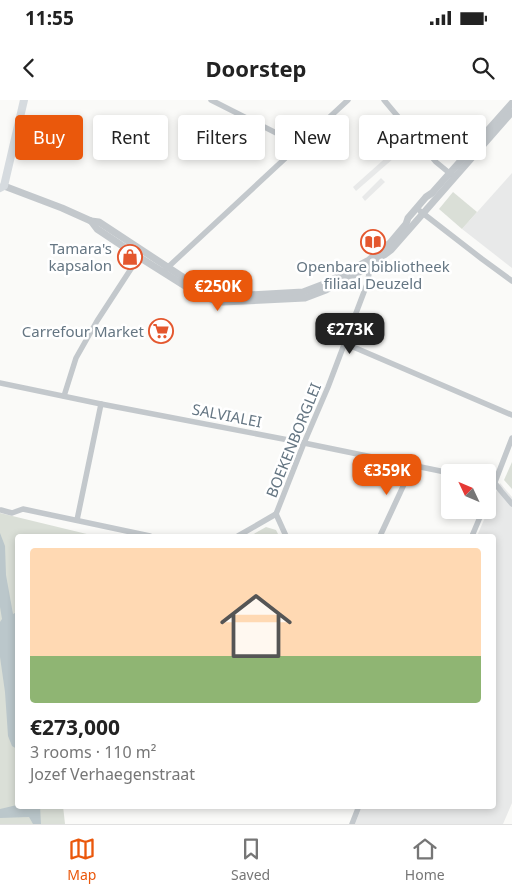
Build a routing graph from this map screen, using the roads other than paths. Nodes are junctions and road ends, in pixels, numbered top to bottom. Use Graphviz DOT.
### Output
graph roads {
  1 [pos="24,100"];
  2 [pos="210,100"];
  3 [pos="348,100"];
  4 [pos="384,100"];
  5 [pos="512,103"];
  6 [pos="512,112"];
  7 [pos="332,115"];
  8 [pos="275,132"];
  9 [pos="284,160"];
  10 [pos="452,175"];
  11 [pos="1,186"];
  12 [pos="416,208"];
  13 [pos="423,213"];
  14 [pos="141,254"];
  15 [pos="364,266"];
  16 [pos="166,270"];
  17 [pos="512,281"];
  18 [pos="344,343"];
  19 [pos="0,383"];
  20 [pos="64,396"];
  21 [pos="101,404"];
  22 [pos="512,415"];
  23 [pos="512,438"];
  24 [pos="304,443"];
  25 [pos="412,465"];
  26 [pos="441,471"];
  27 [pos="496,477"];
  28 [pos="496,485"];
  29 [pos="512,504"];
  30 [pos="0,510"];
  31 [pos="276,514"];
  32 [pos="479,519"];
  33 [pos="77,520"];
  34 [pos="141,534"];
  35 [pos="241,534"];
  36 [pos="285,534"];
  37 [pos="381,534"];
  38 [pos="473,534"];
  39 [pos="359,809"];
  40 [pos="352,824"];
  1 -- 11 [label="main road"];
  2 -- 8 [label="street"];
  3 -- 7 [label="street"];
  4 -- 10 [label="street"];
  5 -- 10 [label="street"];
  6 -- 10 [label="street"];
  9 -- 16 [label="street"];
  10 -- 12 [label="street"];
  10 -- 13 [label="street"];
  11 -- 14 [label="street"];
  12 -- 13 [label="street"];
  12 -- 15 [label="street"];
  13 -- 15 [label="street"];
  13 -- 17 [label="street"];
  14 -- 16 [label="street"];
  14 -- 20 [label="street"];
  15 -- 16 [label="street"];
  15 -- 18 [label="street, BOEKENBORGLEI"];
  18 -- 22 [label="street"];
  18 -- 24 [label="street, BOEKENBORGLEI"];
  19 -- 20 [label="street, SALVIALEI"];
  20 -- 21 [label="street, SALVIALEI"];
  21 -- 24 [label="street, SALVIALEI"];
  21 -- 33 [label="street"];
  23 -- 27 [label="street"];
  24 -- 25 [label="street, SALVIALEI"];
  24 -- 31 [label="street, BOEKENBORGLEI"];
  25 -- 26 [label="street, SALVIALEI"];
  25 -- 37 [label="street"];
  28 -- 29 [label="street"];
  30 -- 33 [label="street"];
  31 -- 35 [label="street"];
  31 -- 36 [label="street"];
  32 -- 38 [label="street"];
  33 -- 34 [label="street"];
  39 -- 40 [label="street"];
}
